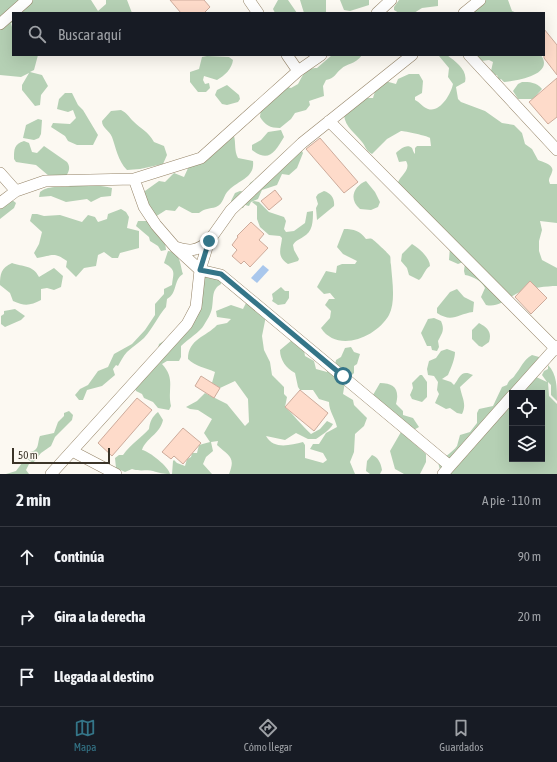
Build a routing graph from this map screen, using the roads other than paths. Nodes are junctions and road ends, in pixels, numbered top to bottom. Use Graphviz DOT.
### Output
graph roads {
  1 [pos="27,0"];
  2 [pos="248,0"];
  3 [pos="391,0"];
  4 [pos="480,0"];
  5 [pos="14,12"];
  6 [pos="257,12"];
  7 [pos="378,12"];
  8 [pos="465,12"];
  9 [pos="12,13"];
  10 [pos="0,24"];
  11 [pos="288,56"];
  12 [pos="320,56"];
  13 [pos="411,56"];
  14 [pos="470,56"];
  15 [pos="298,71"];
  16 [pos="329,122"];
  17 [pos="557,150"];
  18 [pos="0,173"];
  19 [pos="134,179"];
  20 [pos="16,191"];
  21 [pos="0,203"];
  22 [pos="209,241"];
  23 [pos="176,247"];
  24 [pos="200,270"];
  25 [pos="556,348"];
  26 [pos="518,390"];
  27 [pos="509,399"];
  28 [pos="72,451"];
  29 [pos="446,470"];
  30 [pos="51,474"];
  31 [pos="116,474"];
  1 -- 5 [label="street"];
  2 -- 6 [label="street"];
  3 -- 7 [label="street"];
  4 -- 8 [label="street"];
  9 -- 10 [label="street"];
  11 -- 15 [label="street"];
  12 -- 15 [label="street"];
  13 -- 16 [label="street"];
  14 -- 17 [label="street"];
  15 -- 19 [label="street"];
  16 -- 22 [label="street"];
  16 -- 25 [label="street"];
  18 -- 20 [label="street"];
  19 -- 20 [label="street"];
  19 -- 23 [label="street"];
  20 -- 21 [label="street"];
  22 -- 23 [label="street"];
  22 -- 24 [label="street"];
  23 -- 24 [label="street"];
  24 -- 28 [label="street"];
  24 -- 29 [label="street"];
  25 -- 26 [label="street"];
  27 -- 29 [label="street"];
  28 -- 30 [label="street"];
  28 -- 31 [label="street"];
}
